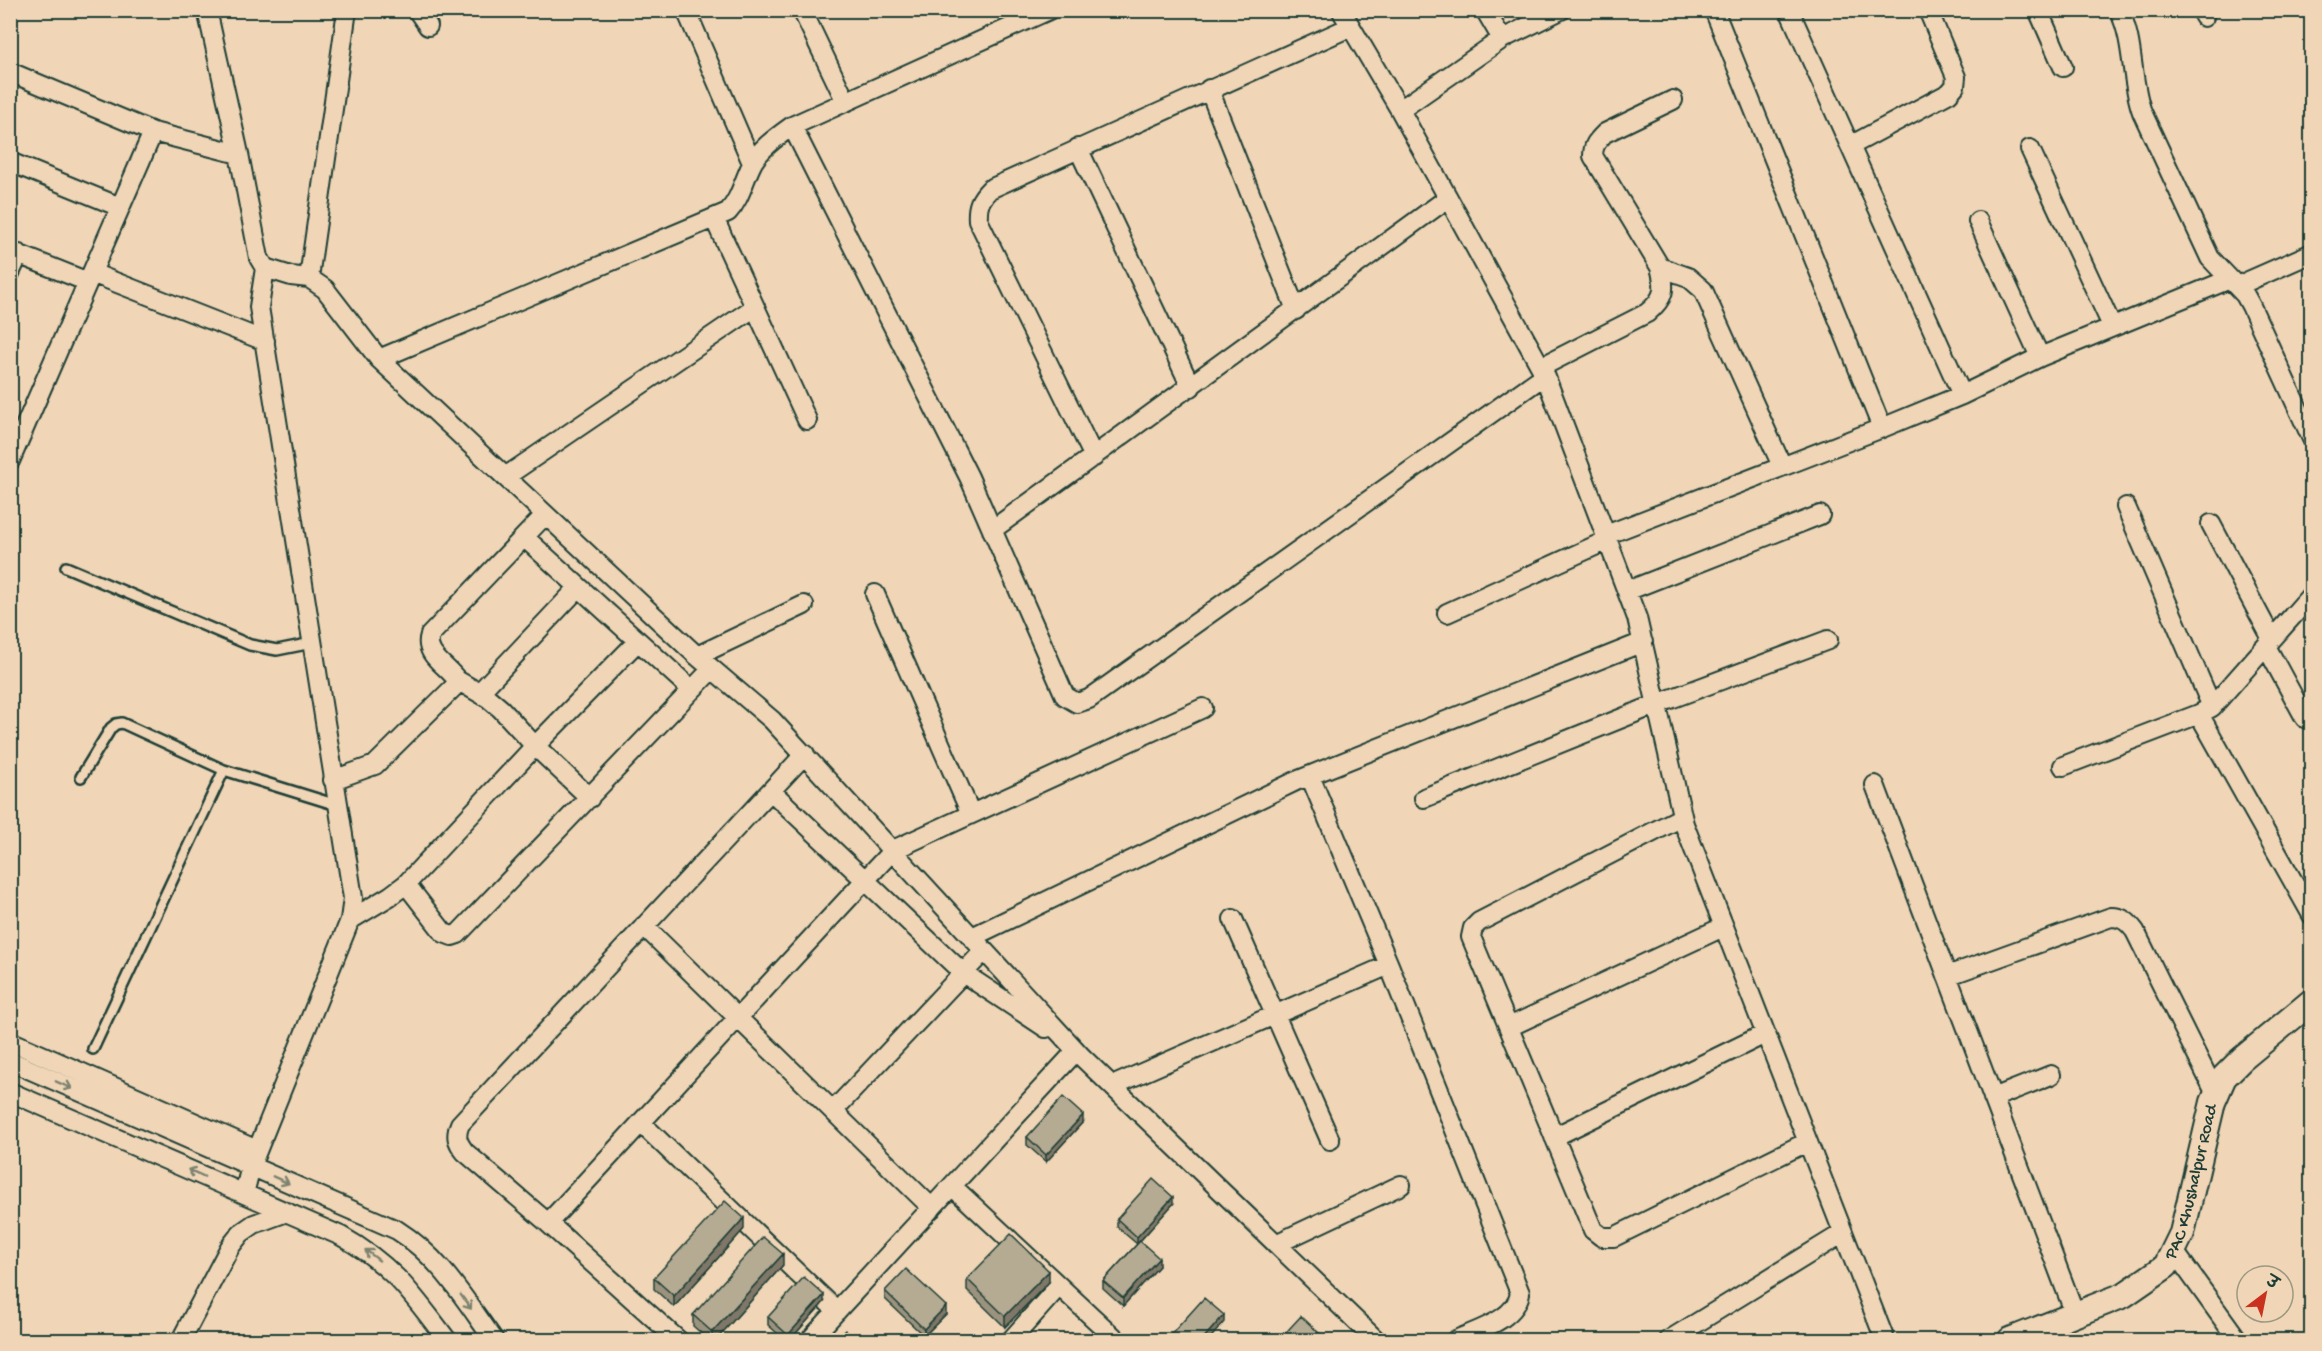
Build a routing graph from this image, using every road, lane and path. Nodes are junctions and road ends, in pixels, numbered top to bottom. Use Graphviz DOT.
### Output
graph roads {
  1 [pos="207,10"];
  2 [pos="346,10"];
  3 [pos="417,10"];
  4 [pos="686,10"];
  5 [pos="802,10"];
  6 [pos="1049,10"];
  7 [pos="1341,10"];
  8 [pos="1485,10"];
  9 [pos="1561,10"];
  10 [pos="1714,10"];
  11 [pos="1789,10"];
  12 [pos="1928,10"];
  13 [pos="2038,10"];
  14 [pos="2119,10"];
  15 [pos="428,26"];
  16 [pos="1350,27"];
  17 [pos="1502,39"];
  18 [pos="2063,67"];
  19 [pos="10,72"];
  20 [pos="1209,89"];
  21 [pos="1673,100"];
  22 [pos="846,102"];
  23 [pos="1400,110"];
  24 [pos="792,126"];
  25 [pos="153,132"];
  26 [pos="1850,146"];
  27 [pos="1078,148"];
  28 [pos="2030,148"];
  29 [pos="239,154"];
  30 [pos="10,162"];
  31 [pos="752,163"];
  32 [pos="1448,198"];
  33 [pos="120,207"];
  34 [pos="714,218"];
  35 [pos="1978,220"];
  36 [pos="15,252"];
  37 [pos="2312,253"];
  38 [pos="1660,267"];
  39 [pos="265,268"];
  40 [pos="10,273"];
  41 [pos="90,277"];
  42 [pos="309,278"];
  43 [pos="2233,283"];
  44 [pos="755,308"];
  45 [pos="1296,310"];
  46 [pos="2112,326"];
  47 [pos="265,341"];
  48 [pos="2040,357"];
  49 [pos="379,359"];
  50 [pos="1543,371"];
  51 [pos="1191,387"];
  52 [pos="1962,395"];
  53 [pos="807,420"];
  54 [pos="1882,428"];
  55 [pos="2312,439"];
  56 [pos="1094,457"];
  57 [pos="10,461"];
  58 [pos="1782,466"];
  59 [pos="505,477"];
  60 [pos="2126,507"];
  61 [pos="1820,514"];
  62 [pos="545,515"];
  63 [pos="2211,524"];
  64 [pos="992,530"];
  65 [pos="524,537"];
  66 [pos="1607,537"];
  67 [pos="66,567"];
  68 [pos="579,587"];
  69 [pos="1627,591"];
  70 [pos="875,594"];
  71 [pos="2312,594"];
  72 [pos="804,605"];
  73 [pos="1447,613"];
  74 [pos="1828,640"];
  75 [pos="638,641"];
  76 [pos="1643,642"];
  77 [pos="312,643"];
  78 [pos="2269,643"];
  79 [pos="697,656"];
  80 [pos="712,669"];
  81 [pos="457,680"];
  82 [pos="692,690"];
  83 [pos="479,693"];
  84 [pos="1657,704"];
  85 [pos="1203,708"];
  86 [pos="2205,710"];
  87 [pos="2305,718"];
  88 [pos="535,746"];
  89 [pos="805,754"];
  90 [pos="2063,766"];
  91 [pos="224,770"];
  92 [pos="1310,776"];
  93 [pos="81,777"];
  94 [pos="333,780"];
  95 [pos="1875,785"];
  96 [pos="771,791"];
  97 [pos="590,798"];
  98 [pos="1424,798"];
  99 [pos="337,805"];
  100 [pos="971,814"];
  101 [pos="1682,817"];
  102 [pos="893,850"];
  103 [pos="865,880"];
  104 [pos="406,884"];
  105 [pos="2312,915"];
  106 [pos="1233,919"];
  107 [pos="350,920"];
  108 [pos="644,926"];
  109 [pos="1723,927"];
  110 [pos="972,937"];
  111 [pos="984,951"];
  112 [pos="1389,965"];
  113 [pos="963,973"];
  114 [pos="1947,976"];
  115 [pos="2312,1001"];
  116 [pos="1275,1015"];
  117 [pos="738,1018"];
  118 [pos="1509,1027"];
  119 [pos="1765,1034"];
  120 [pos="10,1041"];
  121 [pos="1073,1048"];
  122 [pos="93,1049"];
  123 [pos="10,1061"];
  124 [pos="2052,1075"];
  125 [pos="1112,1086"];
  126 [pos="10,1092"];
  127 [pos="2217,1094"];
  128 [pos="1993,1098"];
  129 [pos="833,1111"];
  130 [pos="640,1123"];
  131 [pos="1554,1137"];
  132 [pos="1330,1140"];
  133 [pos="1807,1142"];
  134 [pos="254,1158"];
  135 [pos="1401,1185"];
  136 [pos="952,1186"];
  137 [pos="244,1194"];
  138 [pos="932,1208"];
  139 [pos="287,1212"];
  140 [pos="548,1223"];
  141 [pos="1843,1233"];
  142 [pos="1276,1244"];
  143 [pos="2174,1251"];
  144 [pos="1059,1286"];
  145 [pos="837,1311"];
  146 [pos="2075,1314"];
  147 [pos="181,1341"];
  148 [pos="447,1341"];
  149 [pos="494,1341"];
  150 [pos="678,1341"];
  151 [pos="810,1341"];
  152 [pos="1011,1341"];
  153 [pos="1117,1341"];
  154 [pos="1376,1341"];
  155 [pos="1456,1341"];
  156 [pos="1669,1341"];
  157 [pos="1885,1341"];
  158 [pos="2010,1341"];
  159 [pos="2238,1341"];
  1 -- 29 [label="street"];
  2 -- 42 [label="street"];
  3 -- 15 [label="street"];
  4 -- 31 [label="street"];
  5 -- 22 [label="street"];
  6 -- 22 [label="street"];
  7 -- 16 [label="street"];
  8 -- 17 [label="street"];
  9 -- 17 [label="street"];
  10 -- 54 [label="street"];
  11 -- 26 [label="street"];
  12 -- 26 [label="street"];
  13 -- 18 [label="street"];
  14 -- 43 [label="street"];
  16 -- 20 [label="street"];
  16 -- 23 [label="street"];
  17 -- 23 [label="street"];
  19 -- 25 [label="street"];
  20 -- 27 [label="street"];
  20 -- 45 [label="street"];
  21 -- 38 [label="street"];
  22 -- 24 [label="street"];
  23 -- 32 [label="street"];
  24 -- 31 [label="street"];
  24 -- 64 [label="street"];
  25 -- 29 [label="street"];
  25 -- 33 [label="street"];
  26 -- 52 [label="street"];
  27 -- 51 [label="street"];
  27 -- 56 [label="street"];
  28 -- 46 [label="street"];
  29 -- 39 [label="street"];
  30 -- 33 [label="street"];
  31 -- 34 [label="street"];
  32 -- 45 [label="street"];
  32 -- 50 [label="street"];
  33 -- 41 [label="street"];
  34 -- 44 [label="street"];
  34 -- 49 [label="street"];
  35 -- 48 [label="street"];
  36 -- 40 [label="street"];
  36 -- 41 [label="street"];
  37 -- 43 [label="street"];
  38 -- 50 [label="street"];
  38 -- 58 [label="street"];
  39 -- 42 [label="street"];
  39 -- 47 [label="street"];
  41 -- 47 [label="street"];
  41 -- 57 [label="street"];
  42 -- 49 [label="street"];
  43 -- 46 [label="street"];
  43 -- 55 [label="street"];
  44 -- 53 [label="street"];
  44 -- 59 [label="street"];
  45 -- 51 [label="street"];
  46 -- 48 [label="street"];
  47 -- 77 [label="street"];
  48 -- 52 [label="street"];
  49 -- 59 [label="street"];
  50 -- 64 [label="street"];
  50 -- 66 [label="street"];
  51 -- 56 [label="street"];
  52 -- 54 [label="street"];
  54 -- 58 [label="street"];
  56 -- 64 [label="street"];
  58 -- 66 [label="street"];
  59 -- 62 [label="street"];
  60 -- 86 [label="street"];
  61 -- 69 [label="street"];
  62 -- 65 [label="street"];
  62 -- 79 [label="street"];
  63 -- 78 [label="street"];
  65 -- 68 [label="street"];
  65 -- 81 [label="street"];
  66 -- 69 [label="street"];
  66 -- 73 [label="street"];
  67 -- 77 [label="lane"];
  68 -- 75 [label="street"];
  68 -- 83 [label="street"];
  69 -- 76 [label="street"];
  70 -- 100 [label="street"];
  71 -- 78 [label="street"];
  72 -- 79 [label="street"];
  74 -- 84 [label="street"];
  75 -- 82 [label="street"];
  75 -- 88 [label="street"];
  76 -- 84 [label="street"];
  76 -- 92 [label="street"];
  77 -- 94 [label="street"];
  78 -- 86 [label="street"];
  78 -- 87 [label="street"];
  79 -- 80 [label="street"];
  80 -- 82 [label="street"];
  80 -- 89 [label="street"];
  81 -- 83 [label="street"];
  81 -- 94 [label="street"];
  82 -- 97 [label="street"];
  83 -- 88 [label="street"];
  84 -- 98 [label="street"];
  84 -- 101 [label="street"];
  85 -- 100 [label="street"];
  86 -- 90 [label="street"];
  86 -- 105 [label="street"];
  88 -- 97 [label="street"];
  88 -- 104 [label="street"];
  89 -- 96 [label="street"];
  89 -- 102 [label="street"];
  91 -- 93 [label="lane"];
  91 -- 99 [label="lane"];
  91 -- 122 [label="lane"];
  92 -- 110 [label="street"];
  92 -- 112 [label="street"];
  94 -- 99 [label="street"];
  95 -- 114 [label="street"];
  96 -- 103 [label="street"];
  96 -- 108 [label="street"];
  97 -- 104 [label="street"];
  99 -- 107 [label="street"];
  100 -- 102 [label="street"];
  101 -- 109 [label="street"];
  101 -- 118 [label="street"];
  102 -- 103 [label="street"];
  102 -- 110 [label="street"];
  103 -- 113 [label="street"];
  103 -- 117 [label="street"];
  104 -- 107 [label="street"];
  106 -- 116 [label="street"];
  107 -- 134 [label="street"];
  108 -- 117 [label="street"];
  108 -- 140 [label="street"];
  109 -- 118 [label="street"];
  109 -- 119 [label="street"];
  110 -- 111 [label="street"];
  111 -- 113 [label="street"];
  111 -- 121 [label="street"];
  112 -- 116 [label="street"];
  112 -- 155 [label="street"];
  113 -- 121 [label="street"];
  113 -- 129 [label="street"];
  114 -- 127 [label="street"];
  114 -- 128 [label="street"];
  115 -- 127 [label="main road, PAC Khushalpur Road"];
  116 -- 125 [label="street"];
  116 -- 132 [label="street"];
  117 -- 129 [label="street"];
  117 -- 130 [label="street"];
  118 -- 131 [label="street"];
  119 -- 131 [label="street"];
  119 -- 133 [label="street"];
  120 -- 134 [label="street"];
  121 -- 125 [label="street"];
  121 -- 136 [label="street"];
  123 -- 134 [label="street, one-way"];
  124 -- 128 [label="street"];
  125 -- 142 [label="street"];
  137 -- 126 [label="street, one-way"];
  127 -- 143 [label="main road, PAC Khushalpur Road"];
  128 -- 146 [label="street"];
  129 -- 138 [label="street"];
  130 -- 140 [label="street"];
  130 -- 145 [label="street"];
  131 -- 133 [label="street"];
  133 -- 141 [label="street"];
  134 -- 137 [label="street"];
  134 -- 149 [label="street, one-way"];
  135 -- 142 [label="street"];
  136 -- 138 [label="street"];
  136 -- 144 [label="street"];
  137 -- 139 [label="street"];
  138 -- 145 [label="street"];
  139 -- 147 [label="street"];
  148 -- 139 [label="street, one-way"];
  140 -- 150 [label="street"];
  141 -- 156 [label="street"];
  141 -- 157 [label="street"];
  142 -- 154 [label="street"];
  143 -- 146 [label="main road, PAC Khushalpur Road"];
  143 -- 159 [label="street"];
  144 -- 152 [label="street"];
  144 -- 153 [label="street"];
  145 -- 151 [label="street"];
  146 -- 158 [label="main road, PAC Khushalpur Road"];
}
